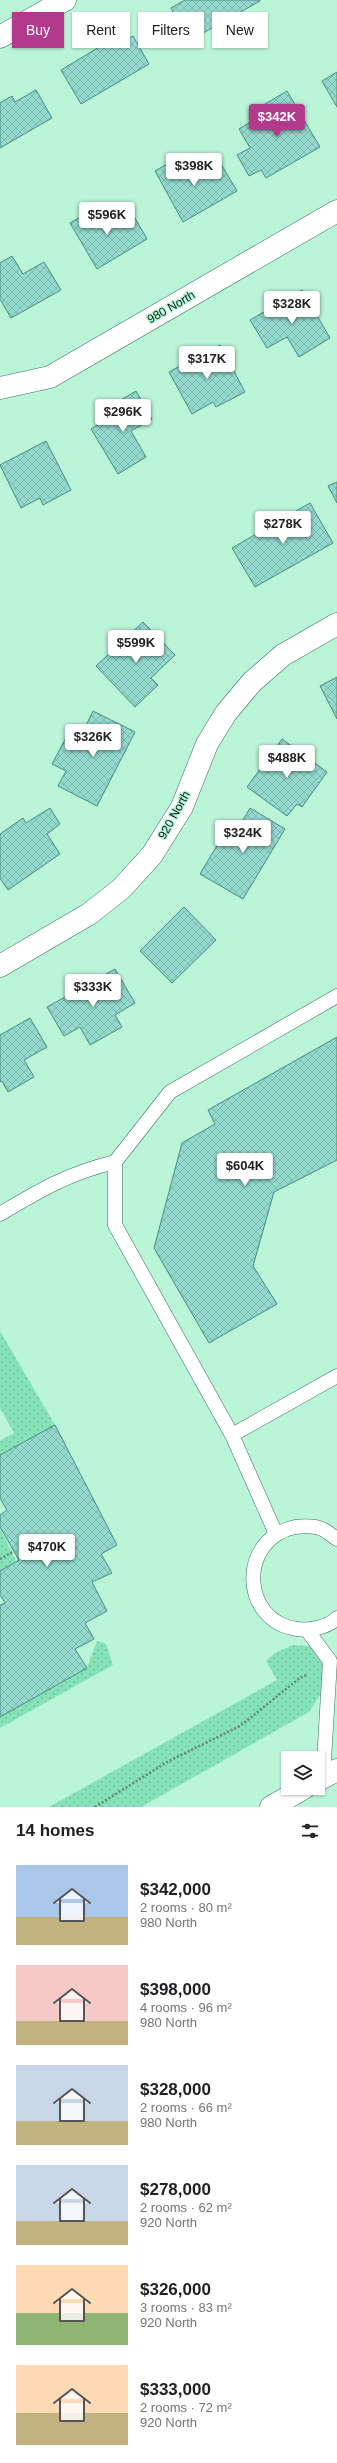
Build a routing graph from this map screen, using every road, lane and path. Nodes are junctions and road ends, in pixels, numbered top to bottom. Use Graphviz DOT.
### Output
graph roads {
  1 [pos="65,0"];
  2 [pos="0,37"];
  3 [pos="337,212"];
  4 [pos="0,388"];
  5 [pos="337,624"];
  6 [pos="0,966"];
  7 [pos="337,996"];
  8 [pos="115,1162"];
  9 [pos="0,1214"];
  10 [pos="337,1376"];
  11 [pos="232,1435"];
  12 [pos="276,1534"];
  13 [pos="337,1539"];
  14 [pos="14,1551"];
  15 [pos="0,1559"];
  16 [pos="337,1618"];
  17 [pos="307,1630"];
  18 [pos="315,1672"];
  19 [pos="323,1751"];
  20 [pos="292,1795"];
  21 [pos="95,1807"];
  22 [pos="271,1807"];
  1 -- 2 [label="main road"];
  3 -- 4 [label="main road, 980 North"];
  5 -- 6 [label="main road, 920 North"];
  7 -- 8 [label="lane"];
  8 -- 9 [label="lane"];
  8 -- 11 [label="lane"];
  10 -- 11 [label="lane"];
  11 -- 12 [label="lane"];
  12 -- 13 [label="lane"];
  12 -- 17 [label="lane"];
  14 -- 15 [label="path"];
  16 -- 17 [label="lane"];
  17 -- 19 [label="lane"];
  18 -- 21 [label="path"];
  20 -- 22 [label="main road"];
}
